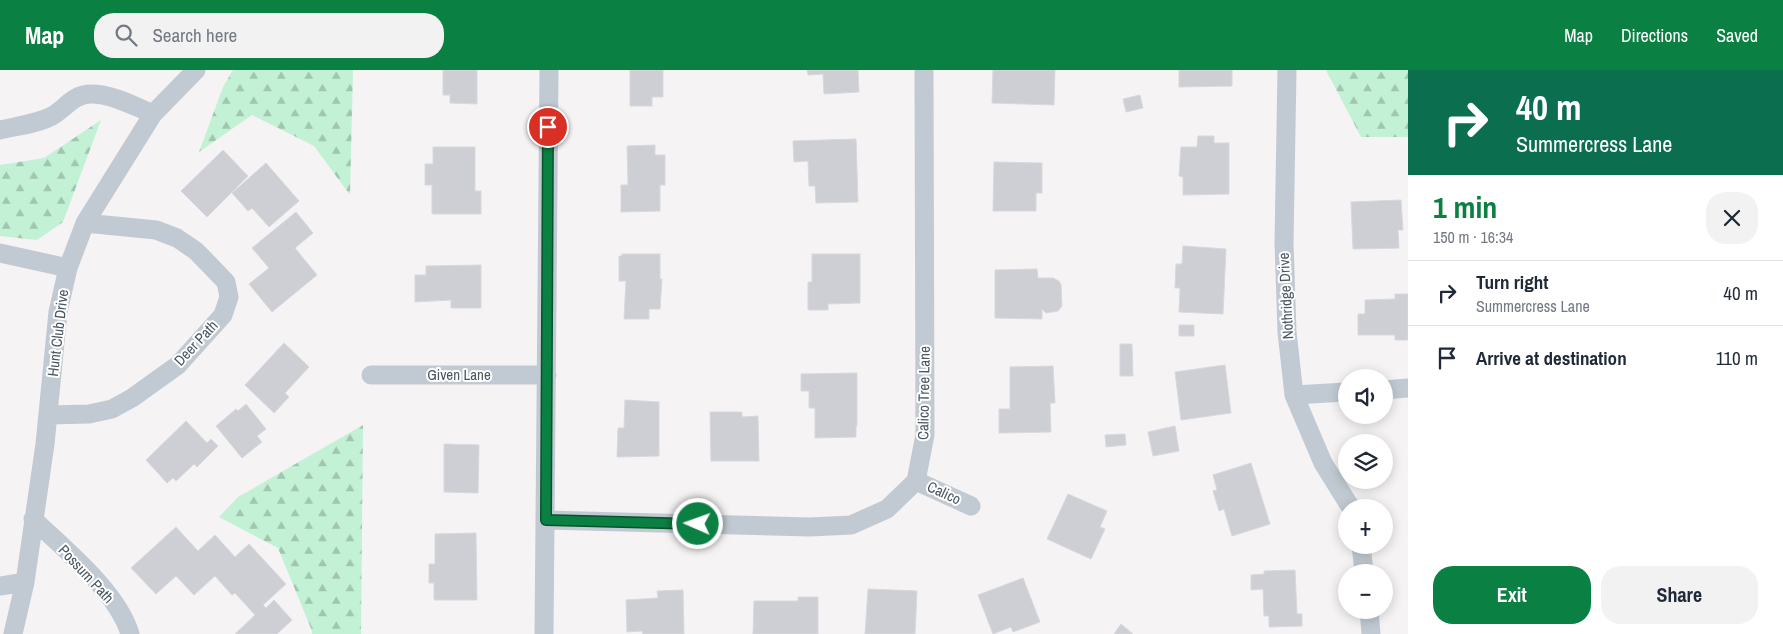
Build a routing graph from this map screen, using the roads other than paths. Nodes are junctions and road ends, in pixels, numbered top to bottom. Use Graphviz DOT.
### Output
graph roads {
  1 [pos="196,70"];
  2 [pos="549,70"];
  3 [pos="924,70"];
  4 [pos="1287,70"];
  5 [pos="153,114"];
  6 [pos="0,130"];
  7 [pos="85,223"];
  8 [pos="0,253"];
  9 [pos="68,268"];
  10 [pos="547,375"];
  11 [pos="371,376"];
  12 [pos="1408,388"];
  13 [pos="1393,389"];
  14 [pos="1338,392"];
  15 [pos="1294,395"];
  16 [pos="48,415"];
  17 [pos="916,481"];
  18 [pos="1345,499"];
  19 [pos="971,506"];
  20 [pos="33,519"];
  21 [pos="546,520"];
  22 [pos="25,582"];
  23 [pos="0,586"];
  24 [pos="1370,619"];
  25 [pos="13,634"];
  26 [pos="130,634"];
  27 [pos="544,634"];
  28 [pos="1371,634"];
  1 -- 5 [label="street, Hunt Club Drive"];
  2 -- 10 [label="street"];
  3 -- 17 [label="street, Calico Tree Lane"];
  4 -- 15 [label="street, Nothridge Drive"];
  5 -- 6 [label="street"];
  5 -- 7 [label="street, Hunt Club Drive"];
  7 -- 9 [label="street, Hunt Club Drive"];
  7 -- 16 [label="street, Deer Path"];
  8 -- 9 [label="street"];
  9 -- 16 [label="street, Hunt Club Drive"];
  10 -- 11 [label="street, Given Lane"];
  10 -- 21 [label="street"];
  12 -- 13 [label="street"];
  14 -- 15 [label="street"];
  15 -- 18 [label="street, Nothridge Drive"];
  16 -- 20 [label="street, Hunt Club Drive"];
  17 -- 19 [label="street, Calico"];
  17 -- 21 [label="street"];
  20 -- 22 [label="street, Hunt Club Drive"];
  20 -- 26 [label="street, Possum Path"];
  21 -- 27 [label="street"];
  22 -- 23 [label="street"];
  22 -- 25 [label="street, Hunt Club Drive"];
  24 -- 28 [label="street"];
}
